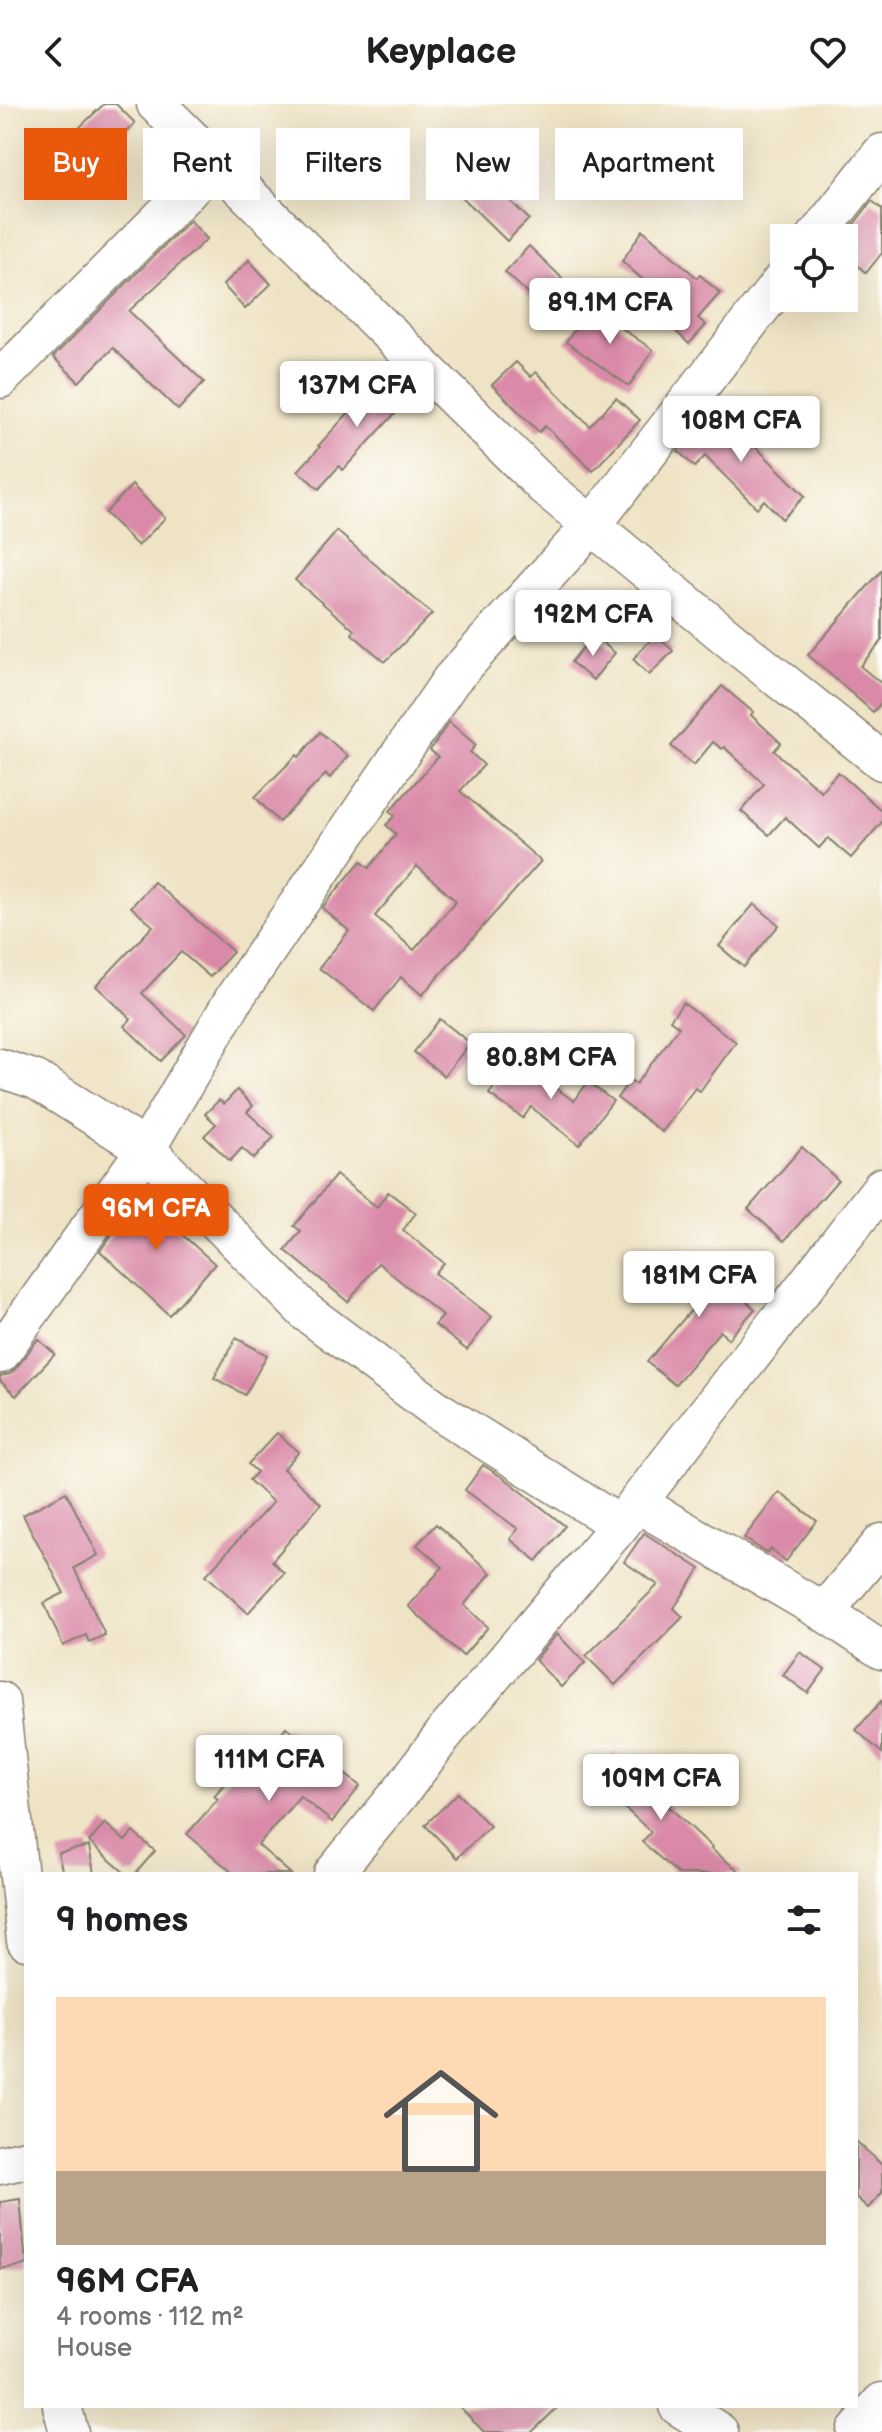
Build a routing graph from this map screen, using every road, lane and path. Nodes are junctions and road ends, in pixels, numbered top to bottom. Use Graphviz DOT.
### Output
graph roads {
  1 [pos="156,104"];
  2 [pos="180,128"];
  3 [pos="875,176"];
  4 [pos="179,200"];
  5 [pos="254,200"];
  6 [pos="829,224"];
  7 [pos="770,296"];
  8 [pos="0,379"];
  9 [pos="592,525"];
  10 [pos="882,761"];
  11 [pos="0,1068"];
  12 [pos="146,1149"];
  13 [pos="882,1187"];
  14 [pos="0,1354"];
  15 [pos="628,1514"];
  16 [pos="882,1543"];
  17 [pos="824,1612"];
  18 [pos="882,1650"];
  19 [pos="0,1701"];
  20 [pos="6,1818"];
  21 [pos="335,1872"];
  22 [pos="24,1929"];
  23 [pos="24,2159"];
  24 [pos="0,2165"];
  25 [pos="882,2402"];
  26 [pos="63,2408"];
  27 [pos="681,2408"];
  28 [pos="69,2432"];
  29 [pos="719,2432"];
  30 [pos="856,2432"];
  1 -- 2 [label="street"];
  3 -- 6 [label="street"];
  4 -- 8 [label="street"];
  5 -- 9 [label="street"];
  7 -- 9 [label="street"];
  9 -- 10 [label="street"];
  9 -- 12 [label="street"];
  11 -- 12 [label="street"];
  12 -- 14 [label="street"];
  12 -- 15 [label="street"];
  13 -- 15 [label="street"];
  15 -- 17 [label="street"];
  15 -- 21 [label="street"];
  16 -- 17 [label="street"];
  17 -- 18 [label="street"];
  19 -- 20 [label="street"];
  20 -- 22 [label="street"];
  23 -- 24 [label="street"];
  25 -- 30 [label="street"];
  26 -- 28 [label="street"];
  27 -- 29 [label="street"];
}
